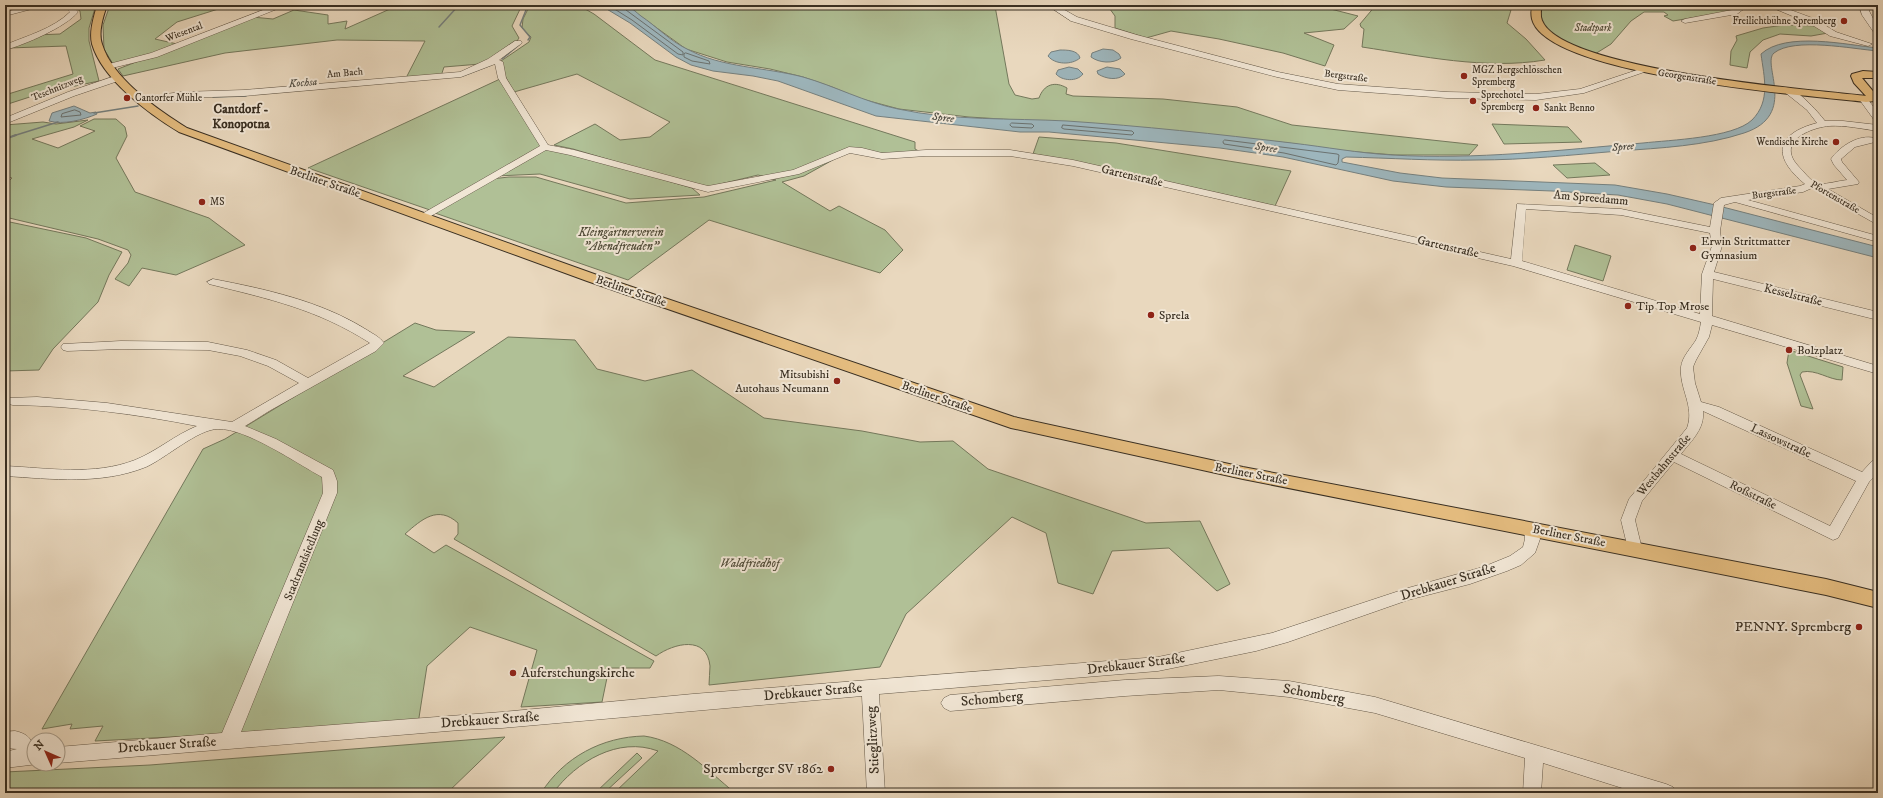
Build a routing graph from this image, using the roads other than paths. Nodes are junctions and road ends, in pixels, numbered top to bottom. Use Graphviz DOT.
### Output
graph roads {
  1 [pos="43,5"];
  2 [pos="68,5"];
  3 [pos="102,5"];
  4 [pos="283,5"];
  5 [pos="1051,5"];
  6 [pos="1538,5"];
  7 [pos="1745,5"];
  8 [pos="1770,5"];
  9 [pos="1863,5"];
  10 [pos="5,14"];
  11 [pos="1685,21"];
  12 [pos="1878,32"];
  13 [pos="518,43"];
  14 [pos="1868,44"];
  15 [pos="5,48"];
  16 [pos="494,60"];
  17 [pos="1646,70"];
  18 [pos="112,72"];
  19 [pos="1878,75"];
  20 [pos="1783,89"];
  21 [pos="1870,99"];
  22 [pos="143,100"];
  23 [pos="1878,119"];
  24 [pos="5,121"];
  25 [pos="1823,124"];
  26 [pos="1848,125"];
  27 [pos="1878,128"];
  28 [pos="1875,141"];
  29 [pos="545,147"];
  30 [pos="1814,186"];
  31 [pos="1736,198"];
  32 [pos="1878,214"];
  33 [pos="1866,216"];
  34 [pos="424,217"];
  35 [pos="1878,222"];
  36 [pos="1716,226"];
  37 [pos="1878,239"];
  38 [pos="1516,263"];
  39 [pos="1708,274"];
  40 [pos="213,282"];
  41 [pos="1878,316"];
  42 [pos="1708,320"];
  43 [pos="66,347"];
  44 [pos="1878,370"];
  45 [pos="308,383"];
  46 [pos="14,401"];
  47 [pos="1696,405"];
  48 [pos="214,425"];
  49 [pos="234,427"];
  50 [pos="1672,456"];
  51 [pos="1878,464"];
  52 [pos="5,471"];
  53 [pos="1864,479"];
  54 [pos="1531,529"];
  55 [pos="1634,549"];
  56 [pos="1878,600"];
  57 [pos="870,688"];
  58 [pos="950,703"];
  59 [pos="5,740"];
  60 [pos="228,741"];
  61 [pos="1534,752"];
  62 [pos="66,753"];
  63 [pos="20,758"];
  64 [pos="876,793"];
  65 [pos="1532,793"];
  66 [pos="1666,793"];
  1 -- 10 [label="street"];
  2 -- 15 [label="street"];
  3 -- 18 [label="main road, Berliner Straße"];
  4 -- 18 [label="street, Wiesental"];
  5 -- 17 [label="street, Bergstraße"];
  6 -- 17 [label="main road, Georgenstraße"];
  7 -- 11 [label="street"];
  8 -- 14 [label="street"];
  9 -- 12 [label="street"];
  13 -- 16 [label="street, Am Bach"];
  16 -- 22 [label="street, Am Bach"];
  16 -- 29 [label="street"];
  17 -- 20 [label="main road, Georgenstraße"];
  18 -- 22 [label="main road, Berliner Straße"];
  18 -- 24 [label="street, Teschnitzweg"];
  19 -- 21 [label="main road"];
  20 -- 21 [label="main road, Georgenstraße"];
  20 -- 25 [label="street"];
  21 -- 23 [label="street"];
  22 -- 34 [label="main road, Berliner Straße"];
  25 -- 26 [label="street"];
  25 -- 30 [label="street, Pfortenstraße"];
  26 -- 27 [label="street"];
  26 -- 28 [label="street"];
  28 -- 30 [label="street, Burgstraße"];
  29 -- 34 [label="street"];
  29 -- 38 [label="street, Gartenstraße"];
  30 -- 31 [label="street, Burgstraße"];
  30 -- 33 [label="street, Pfortenstraße"];
  31 -- 36 [label="street, Burgstraße"];
  31 -- 37 [label="street"];
  32 -- 33 [label="street"];
  33 -- 35 [label="street, Pfortenstraße"];
  34 -- 54 [label="main road, Berliner Straße"];
  36 -- 38 [label="street, Am Spreedamm"];
  36 -- 39 [label="street"];
  38 -- 42 [label="street, Gartenstraße"];
  39 -- 41 [label="street, Kesselstraße"];
  39 -- 42 [label="street"];
  40 -- 45 [label="street"];
  42 -- 44 [label="street, Gartenstraße"];
  42 -- 47 [label="street, Westbahnstraße"];
  43 -- 45 [label="street"];
  45 -- 49 [label="street"];
  46 -- 48 [label="street, Stadtrandsiedlung"];
  47 -- 50 [label="street, Westbahnstraße"];
  47 -- 53 [label="street, Lassowstraße"];
  48 -- 49 [label="street, Stadtrandsiedlung"];
  48 -- 52 [label="street, Stadtrandsiedlung"];
  49 -- 60 [label="street, Stadtrandsiedlung"];
  50 -- 53 [label="street, Roßstraße"];
  50 -- 55 [label="street, Westbahnstraße"];
  51 -- 53 [label="street"];
  54 -- 55 [label="main road, Berliner Straße"];
  54 -- 57 [label="street, Drebkauer Straße"];
  55 -- 56 [label="main road, Berliner Straße"];
  57 -- 60 [label="street, Drebkauer Straße"];
  57 -- 64 [label="street, Stieglitzweg"];
  58 -- 61 [label="street, Schomberg"];
  59 -- 63 [label="street"];
  60 -- 62 [label="street, Drebkauer Straße"];
  61 -- 65 [label="street"];
  61 -- 66 [label="street, Schomberg"];
}
